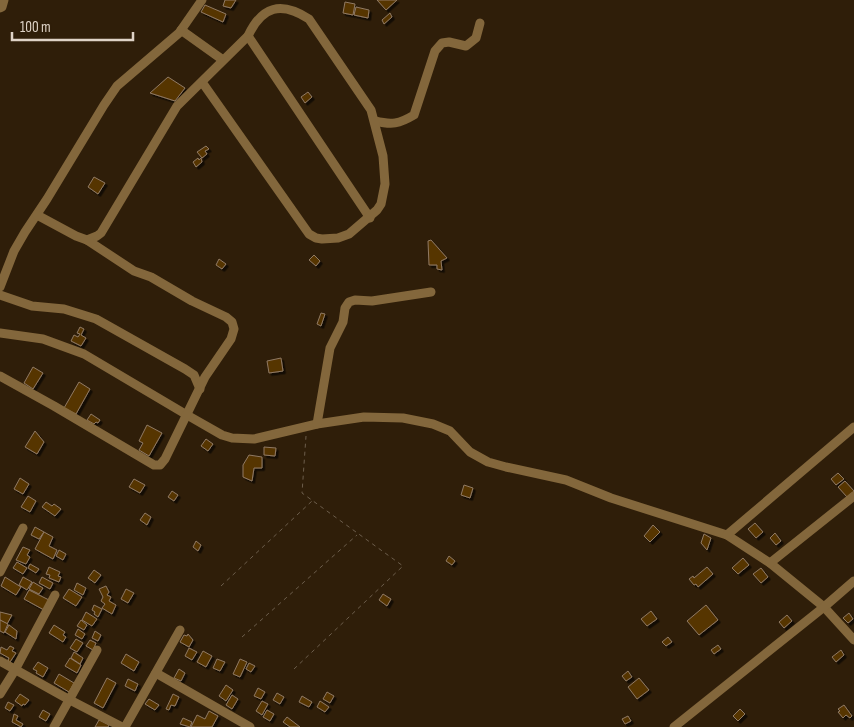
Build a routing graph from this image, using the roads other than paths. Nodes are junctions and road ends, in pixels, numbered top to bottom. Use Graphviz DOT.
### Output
graph roads {
  1 [pos="4,0"];
  2 [pos="202,0"];
  3 [pos="0,8"];
  4 [pos="480,23"];
  5 [pos="181,30"];
  6 [pos="248,36"];
  7 [pos="223,60"];
  8 [pos="202,82"];
  9 [pos="375,121"];
  10 [pos="37,215"];
  11 [pos="370,218"];
  12 [pos="87,240"];
  13 [pos="0,287"];
  14 [pos="432,292"];
  15 [pos="0,295"];
  16 [pos="0,333"];
  17 [pos="0,376"];
  18 [pos="200,389"];
  19 [pos="187,415"];
  20 [pos="317,424"];
  21 [pos="852,431"];
  22 [pos="854,496"];
  23 [pos="23,528"];
  24 [pos="727,534"];
  25 [pos="770,563"];
  26 [pos="0,572"];
  27 [pos="854,581"];
  28 [pos="56,595"];
  29 [pos="824,607"];
  30 [pos="180,630"];
  31 [pos="854,640"];
  32 [pos="97,650"];
  33 [pos="0,661"];
  34 [pos="15,670"];
  35 [pos="156,673"];
  36 [pos="0,694"];
  37 [pos="68,700"];
  38 [pos="54,727"];
  39 [pos="123,727"];
  40 [pos="250,727"];
  41 [pos="674,727"];
  1 -- 3 [label="street"];
  2 -- 5 [label="street"];
  4 -- 9 [label="street"];
  5 -- 7 [label="street"];
  5 -- 10 [label="street"];
  6 -- 7 [label="street"];
  6 -- 9 [label="street"];
  6 -- 11 [label="street"];
  7 -- 8 [label="street"];
  8 -- 11 [label="street"];
  8 -- 12 [label="street"];
  9 -- 11 [label="street"];
  10 -- 12 [label="street"];
  10 -- 13 [label="street"];
  12 -- 18 [label="street"];
  14 -- 20 [label="street"];
  15 -- 18 [label="street"];
  16 -- 19 [label="street"];
  17 -- 19 [label="street"];
  18 -- 19 [label="street"];
  19 -- 20 [label="street"];
  20 -- 24 [label="street"];
  21 -- 24 [label="street"];
  22 -- 25 [label="street"];
  23 -- 26 [label="street"];
  24 -- 25 [label="street"];
  25 -- 29 [label="street"];
  27 -- 29 [label="street"];
  28 -- 34 [label="street"];
  29 -- 31 [label="street"];
  29 -- 41 [label="street"];
  30 -- 35 [label="street"];
  32 -- 37 [label="street"];
  33 -- 34 [label="street"];
  34 -- 36 [label="street"];
  34 -- 37 [label="street"];
  35 -- 39 [label="street"];
  35 -- 40 [label="street"];
  37 -- 38 [label="street"];
  37 -- 39 [label="street"];
}
